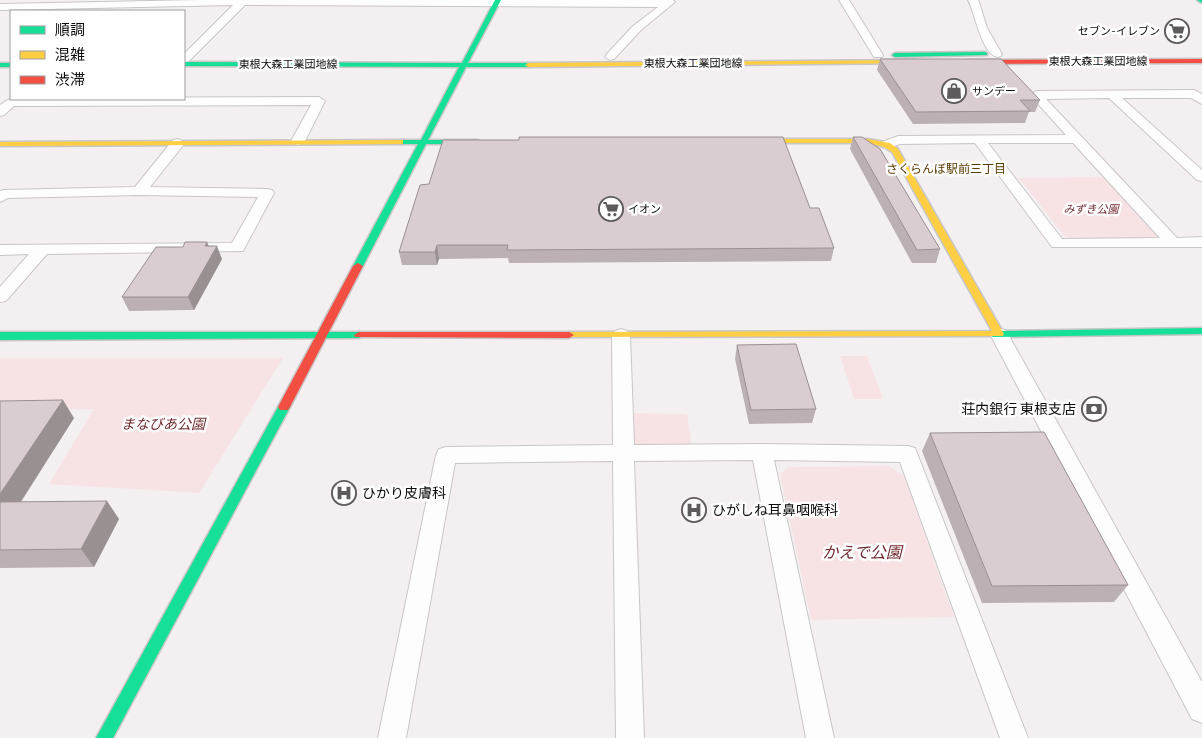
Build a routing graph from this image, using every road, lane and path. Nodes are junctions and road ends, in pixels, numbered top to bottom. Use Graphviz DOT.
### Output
graph roads {
  1 [pos="844,0"];
  2 [pos="973,0"];
  3 [pos="498,1"];
  4 [pos="242,2"];
  5 [pos="669,2"];
  6 [pos="0,7"];
  7 [pos="1202,53"];
  8 [pos="997,54"];
  9 [pos="878,55"];
  10 [pos="610,56"];
  11 [pos="185,60"];
  12 [pos="466,60"];
  13 [pos="185,61"];
  14 [pos="1202,61"];
  15 [pos="1111,94"];
  16 [pos="1202,100"];
  17 [pos="0,112"];
  18 [pos="1075,139"];
  19 [pos="979,140"];
  20 [pos="298,141"];
  21 [pos="730,141"];
  22 [pos="426,142"];
  23 [pos="494,142"];
  24 [pos="178,143"];
  25 [pos="0,144"];
  26 [pos="887,145"];
  27 [pos="1202,177"];
  28 [pos="139,191"];
  29 [pos="0,198"];
  30 [pos="1172,242"];
  31 [pos="1202,242"];
  32 [pos="0,250"];
  33 [pos="41,251"];
  34 [pos="0,297"];
  35 [pos="1202,331"];
  36 [pos="999,334"];
  37 [pos="621,335"];
  38 [pos="0,336"];
  39 [pos="322,336"];
  40 [pos="762,452"];
  41 [pos="623,453"];
  42 [pos="1202,709"];
  43 [pos="104,738"];
  44 [pos="392,738"];
  45 [pos="630,738"];
  46 [pos="820,738"];
  47 [pos="1014,738"];
  1 -- 9 [label="street"];
  2 -- 8 [label="street"];
  3 -- 4 [label="street"];
  3 -- 5 [label="street"];
  3 -- 12 [label="street"];
  4 -- 6 [label="street"];
  4 -- 11 [label="street"];
  5 -- 10 [label="street"];
  7 -- 8 [label="street, 東根大森工業団地線"];
  8 -- 9 [label="street, 東根大森工業団地線"];
  9 -- 10 [label="street, 東根大森工業団地線"];
  10 -- 12 [label="street, 東根大森工業団地線"];
  12 -- 13 [label="street, 東根大森工業団地線"];
  12 -- 14 [label="street, 東根大森工業団地線"];
  12 -- 22 [label="street"];
  15 -- 16 [label="street"];
  15 -- 18 [label="street"];
  15 -- 27 [label="street"];
  17 -- 20 [label="street"];
  18 -- 19 [label="street"];
  18 -- 30 [label="street"];
  19 -- 26 [label="street"];
  19 -- 30 [label="street"];
  20 -- 22 [label="street"];
  20 -- 24 [label="street"];
  21 -- 26 [label="street"];
  22 -- 23 [label="street"];
  22 -- 39 [label="street"];
  24 -- 25 [label="street"];
  24 -- 28 [label="street"];
  26 -- 36 [label="street"];
  28 -- 29 [label="street"];
  28 -- 33 [label="street"];
  30 -- 31 [label="street"];
  32 -- 33 [label="street"];
  33 -- 34 [label="street"];
  35 -- 36 [label="street"];
  36 -- 37 [label="street"];
  36 -- 42 [label="street"];
  37 -- 39 [label="street"];
  37 -- 41 [label="street"];
  38 -- 39 [label="street"];
  39 -- 43 [label="street"];
  40 -- 41 [label="street"];
  40 -- 46 [label="street"];
  40 -- 47 [label="street"];
  41 -- 44 [label="street"];
  41 -- 45 [label="street"];
}
